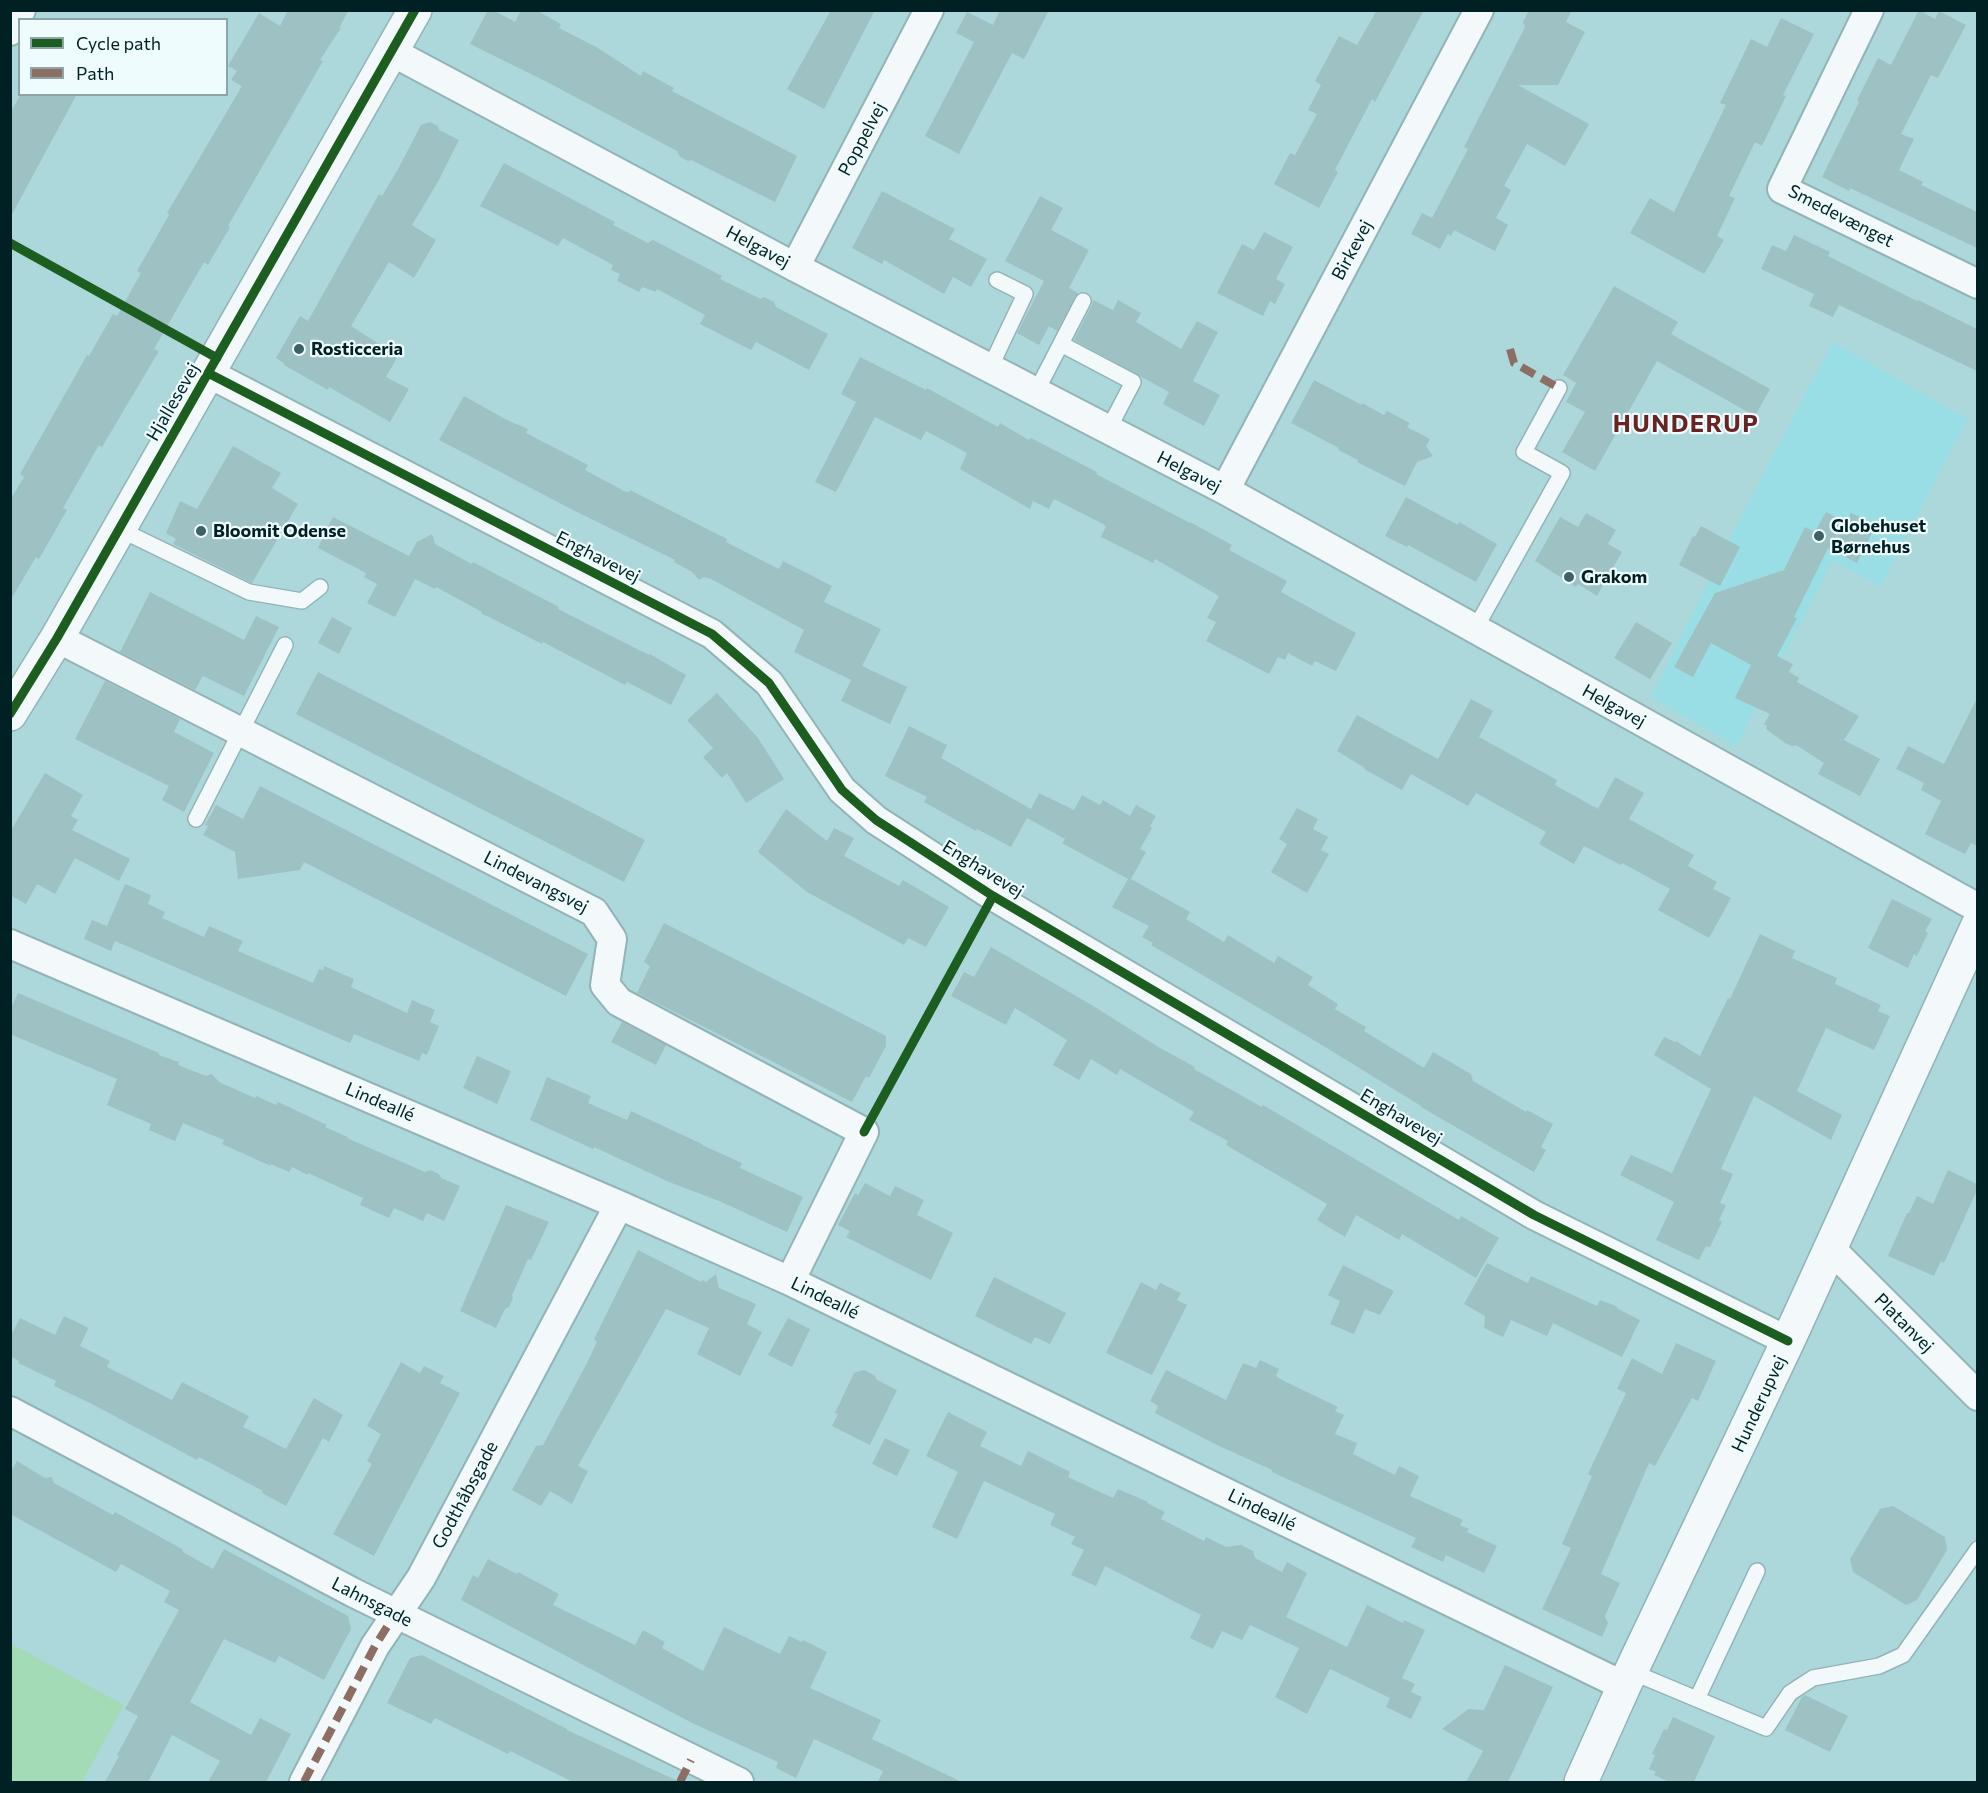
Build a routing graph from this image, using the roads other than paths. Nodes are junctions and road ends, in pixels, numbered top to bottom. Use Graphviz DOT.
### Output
graph roads {
  1 [pos="21,10"];
  2 [pos="415,10"];
  3 [pos="929,10"];
  4 [pos="1479,10"];
  5 [pos="1869,10"];
  6 [pos="10,31"];
  7 [pos="392,52"];
  8 [pos="795,267"];
  9 [pos="997,280"];
  10 [pos="1977,284"];
  11 [pos="1083,301"];
  12 [pos="1061,344"];
  13 [pos="990,368"];
  14 [pos="208,373"];
  15 [pos="1559,388"];
  16 [pos="1036,392"];
  17 [pos="1108,430"];
  18 [pos="1225,490"];
  19 [pos="119,529"];
  20 [pos="320,586"];
  21 [pos="1475,629"];
  22 [pos="57,638"];
  23 [pos="285,645"];
  24 [pos="10,714"];
  25 [pos="241,732"];
  26 [pos="196,819"];
  27 [pos="1977,908"];
  28 [pos="1977,925"];
  29 [pos="10,944"];
  30 [pos="619,1205"];
  31 [pos="1830,1249"];
  32 [pos="790,1281"];
  33 [pos="1788,1341"];
  34 [pos="1977,1396"];
  35 [pos="10,1411"];
  36 [pos="1977,1549"];
  37 [pos="1757,1571"];
  38 [pos="395,1614"];
  39 [pos="1628,1679"];
  40 [pos="1697,1699"];
  41 [pos="686,1771"];
  42 [pos="1586,1781"];
  43 [pos="304,1782"];
  44 [pos="739,1782"];
  1 -- 6 [label="street"];
  2 -- 7 [label="street, Hjallesevej"];
  3 -- 8 [label="street, Poppelvej"];
  4 -- 18 [label="street, Birkevej"];
  5 -- 10 [label="street, Smedevænget"];
  7 -- 8 [label="street, Helgavej"];
  7 -- 14 [label="street, Hjallesevej"];
  8 -- 13 [label="street, Helgavej"];
  9 -- 13 [label="lane"];
  11 -- 12 [label="lane"];
  12 -- 16 [label="lane"];
  12 -- 17 [label="lane"];
  13 -- 16 [label="street, Helgavej"];
  14 -- 19 [label="street, Hjallesevej"];
  14 -- 33 [label="street, Enghavevej"];
  15 -- 21 [label="lane"];
  16 -- 17 [label="street, Helgavej"];
  17 -- 18 [label="street, Helgavej"];
  18 -- 21 [label="street, Helgavej"];
  19 -- 20 [label="lane"];
  19 -- 22 [label="street, Hjallesevej"];
  21 -- 27 [label="street, Helgavej"];
  22 -- 24 [label="street, Hjallesevej"];
  22 -- 25 [label="street, Lindevangsvej"];
  23 -- 25 [label="lane"];
  25 -- 26 [label="lane"];
  25 -- 32 [label="street, Lindevangsvej"];
  28 -- 31 [label="street, Hunderupvej"];
  29 -- 30 [label="street, Lindeallé"];
  30 -- 32 [label="street, Lindeallé"];
  30 -- 38 [label="street, Godthåbsgade"];
  31 -- 33 [label="street, Hunderupvej"];
  31 -- 34 [label="street, Platanvej"];
  32 -- 39 [label="street, Lindeallé"];
  33 -- 39 [label="street, Hunderupvej"];
  35 -- 38 [label="street, Lahnsgade"];
  36 -- 40 [label="lane"];
  37 -- 40 [label="lane"];
  38 -- 41 [label="street, Lahnsgade"];
  38 -- 43 [label="street, Godthåbsgade"];
  39 -- 40 [label="lane"];
  39 -- 42 [label="street, Hunderupvej"];
  41 -- 44 [label="street, Lahnsgade"];
}
